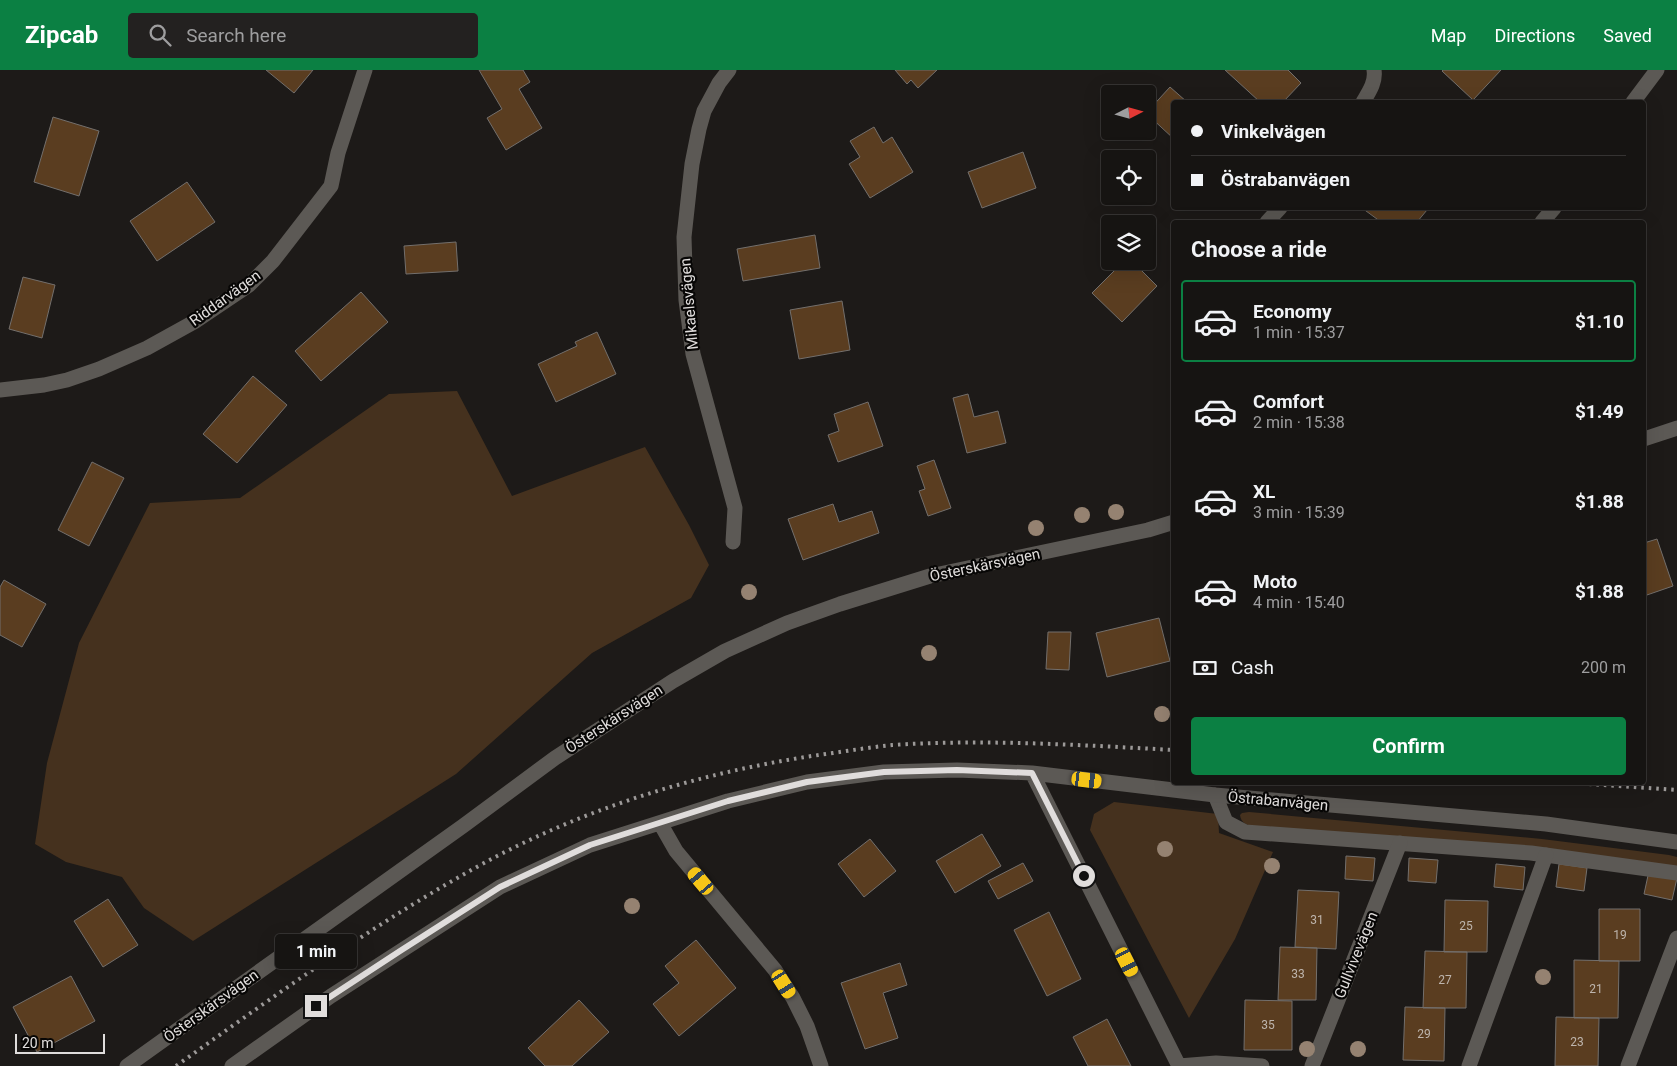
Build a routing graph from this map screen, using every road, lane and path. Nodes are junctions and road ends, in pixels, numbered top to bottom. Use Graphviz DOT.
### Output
graph roads {
  1 [pos="365,70"];
  2 [pos="729,70"];
  3 [pos="1374,70"];
  4 [pos="1657,70"];
  5 [pos="1364,100"];
  6 [pos="1634,100"];
  7 [pos="1278,210"];
  8 [pos="1552,210"];
  9 [pos="1269,220"];
  10 [pos="1544,220"];
  11 [pos="0,390"];
  12 [pos="1677,428"];
  13 [pos="1646,438"];
  14 [pos="1171,523"];
  15 [pos="733,542"];
  16 [pos="1032,773"];
  17 [pos="1215,795"];
  18 [pos="660,823"];
  19 [pos="1677,842"];
  20 [pos="1400,843"];
  21 [pos="1546,855"];
  22 [pos="1677,873"];
  23 [pos="1677,938"];
  24 [pos="127,1066"];
  25 [pos="232,1066"];
  26 [pos="821,1066"];
  27 [pos="1179,1066"];
  28 [pos="1262,1066"];
  29 [pos="1312,1066"];
  30 [pos="1469,1066"];
  31 [pos="1628,1066"];
  1 -- 11 [label="street, Riddarvägen"];
  2 -- 15 [label="street, Mikaelsvägen"];
  3 -- 5 [label="street"];
  4 -- 6 [label="street"];
  7 -- 9 [label="street"];
  8 -- 10 [label="street"];
  12 -- 13 [label="street"];
  14 -- 24 [label="street, Österskärsvägen"];
  16 -- 17 [label="street, Östrabanvägen"];
  16 -- 18 [label="street, Östrabanvägen"];
  16 -- 27 [label="street"];
  17 -- 19 [label="street, Östrabanvägen"];
  17 -- 20 [label="street"];
  18 -- 25 [label="street, Östrabanvägen"];
  18 -- 26 [label="street"];
  20 -- 21 [label="street"];
  20 -- 29 [label="street, Gullvivevägen"];
  21 -- 22 [label="street"];
  21 -- 30 [label="street"];
  23 -- 31 [label="street"];
  27 -- 28 [label="street"];
}
